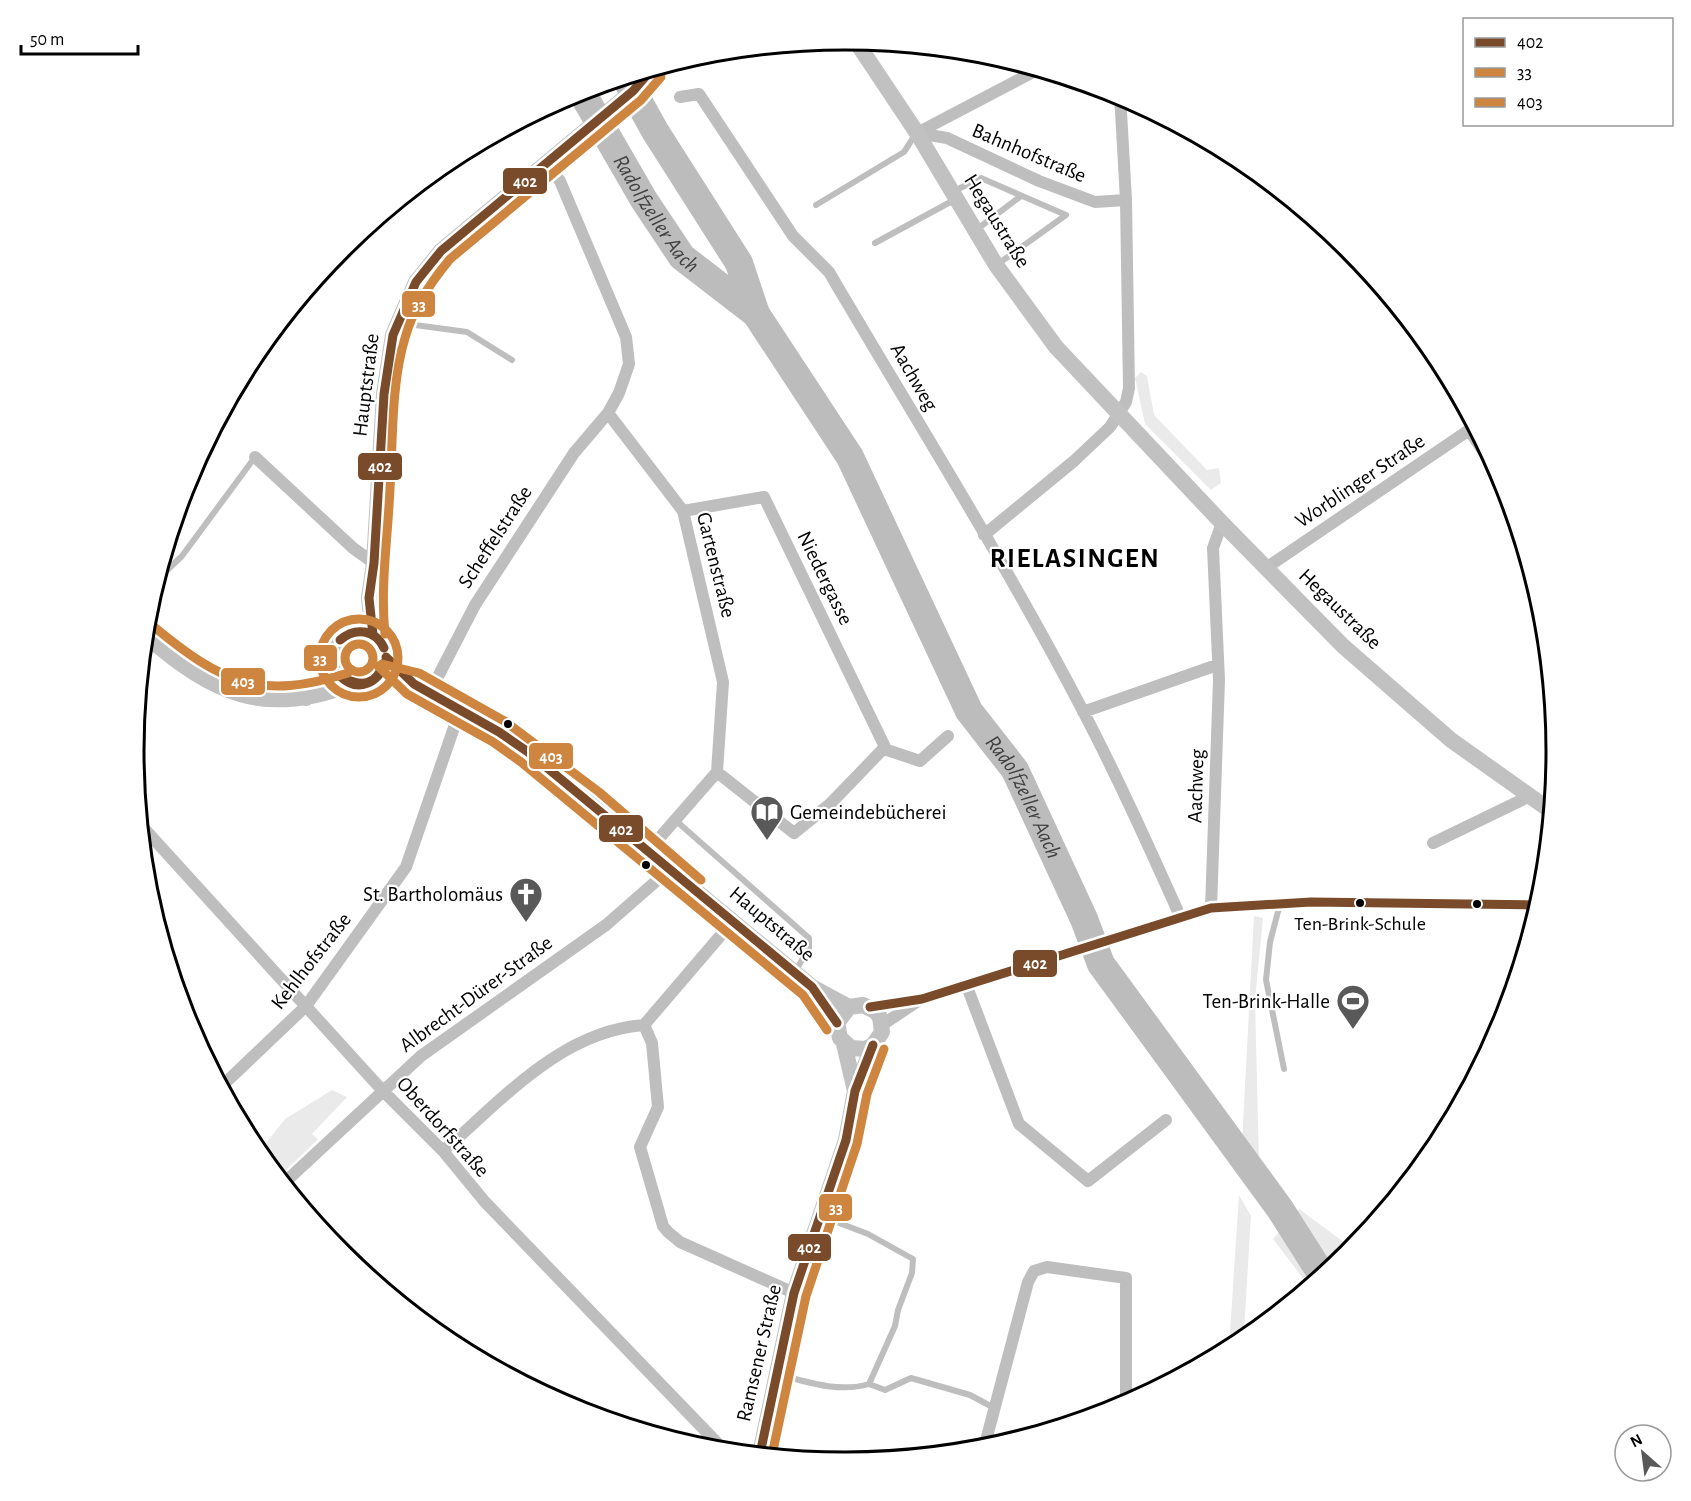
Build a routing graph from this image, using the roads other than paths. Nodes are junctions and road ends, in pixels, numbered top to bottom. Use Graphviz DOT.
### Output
graph roads {
  1 [pos="862,50"];
  2 [pos="1030,74"];
  3 [pos="643,80"];
  4 [pos="680,97"];
  5 [pos="1121,106"];
  6 [pos="917,133"];
  7 [pos="547,164"];
  8 [pos="954,195"];
  9 [pos="1021,196"];
  10 [pos="1126,200"];
  11 [pos="816,205"];
  12 [pos="975,231"];
  13 [pos="875,243"];
  14 [pos="996,266"];
  15 [pos="396,322"];
  16 [pos="512,360"];
  17 [pos="608,413"];
  18 [pos="1119,414"];
  19 [pos="1469,430"];
  20 [pos="255,457"];
  21 [pos="683,511"];
  22 [pos="1222,523"];
  23 [pos="984,535"];
  24 [pos="374,564"];
  25 [pos="1266,568"];
  26 [pos="168,570"];
  27 [pos="369,598"];
  28 [pos="355,632"];
  29 [pos="373,635"];
  30 [pos="153,641"];
  31 [pos="386,657"];
  32 [pos="1216,665"];
  33 [pos="333,666"];
  34 [pos="379,676"];
  35 [pos="352,684"];
  36 [pos="414,684"];
  37 [pos="430,692"];
  38 [pos="306,698"];
  39 [pos="460,710"];
  40 [pos="1083,712"];
  41 [pos="948,736"];
  42 [pos="884,750"];
  43 [pos="717,772"];
  44 [pos="1528,797"];
  45 [pos="1544,807"];
  46 [pos="674,818"];
  47 [pos="149,834"];
  48 [pos="1433,843"];
  49 [pos="648,851"];
  50 [pos="670,869"];
  51 [pos="1280,904"];
  52 [pos="1529,905"];
  53 [pos="1211,908"];
  54 [pos="1180,916"];
  55 [pos="733,921"];
  56 [pos="795,973"];
  57 [pos="966,984"];
  58 [pos="812,987"];
  59 [pos="922,999"];
  60 [pos="306,1006"];
  61 [pos="849,1007"];
  62 [pos="870,1007"];
  63 [pos="837,1023"];
  64 [pos="644,1025"];
  65 [pos="882,1025"];
  66 [pos="844,1044"];
  67 [pos="873,1046"];
  68 [pos="1284,1069"];
  69 [pos="227,1081"];
  70 [pos="382,1090"];
  71 [pos="855,1091"];
  72 [pos="1166,1120"];
  73 [pos="443,1151"];
  74 [pos="290,1178"];
  75 [pos="820,1215"];
  76 [pos="794,1293"];
  77 [pos="777,1374"];
  78 [pos="869,1384"];
  79 [pos="1126,1393"];
  80 [pos="997,1410"];
  81 [pos="988,1437"];
  82 [pos="713,1439"];
  83 [pos="762,1447"];
  1 -- 6 [label="main road, Hegaustraße"];
  2 -- 6 [label="street"];
  3 -- 7 [label="main road, Hauptstraße"];
  4 -- 23 [label="street, Aachweg"];
  5 -- 10 [label="street"];
  6 -- 8 [label="main road, Hegaustraße"];
  6 -- 10 [label="street, Bahnhofstraße"];
  6 -- 11 [label="lane"];
  7 -- 15 [label="main road, Hauptstraße"];
  7 -- 17 [label="street"];
  8 -- 9 [label="lane"];
  8 -- 12 [label="main road, Hegaustraße"];
  8 -- 13 [label="lane"];
  9 -- 12 [label="lane"];
  9 -- 14 [label="lane"];
  10 -- 18 [label="street"];
  12 -- 14 [label="main road, Hegaustraße"];
  14 -- 18 [label="main road, Hegaustraße"];
  15 -- 16 [label="lane"];
  15 -- 24 [label="main road, Hauptstraße"];
  17 -- 21 [label="street, Gartenstraße"];
  17 -- 37 [label="street, Scheffelstraße"];
  18 -- 22 [label="main road, Hegaustraße"];
  18 -- 23 [label="street"];
  19 -- 25 [label="street, Worblinger Straße"];
  20 -- 24 [label="street"];
  20 -- 26 [label="lane"];
  21 -- 42 [label="street, Niedergasse"];
  21 -- 43 [label="street, Gartenstraße"];
  22 -- 25 [label="main road, Hegaustraße"];
  22 -- 32 [label="street, Aachweg"];
  23 -- 40 [label="street, Aachweg"];
  24 -- 27 [label="main road, Hauptstraße"];
  25 -- 44 [label="main road, Hegaustraße"];
  27 -- 28 [label="main road, Hauptstraße"];
  27 -- 29 [label="main road, Hauptstraße"];
  28 -- 29 [label="main road"];
  28 -- 33 [label="main road"];
  29 -- 31 [label="main road"];
  30 -- 38 [label="main road"];
  31 -- 34 [label="main road"];
  31 -- 36 [label="main road, Hauptstraße"];
  32 -- 40 [label="street"];
  32 -- 53 [label="street, Aachweg"];
  33 -- 35 [label="main road"];
  33 -- 38 [label="main road"];
  34 -- 35 [label="main road"];
  34 -- 36 [label="main road, Hauptstraße"];
  35 -- 38 [label="main road"];
  36 -- 37 [label="main road, Hauptstraße"];
  37 -- 39 [label="main road, Hauptstraße"];
  39 -- 49 [label="main road, Hauptstraße"];
  39 -- 60 [label="street, Kehlhofstraße"];
  40 -- 54 [label="street, Aachweg"];
  41 -- 42 [label="street"];
  42 -- 43 [label="street"];
  43 -- 46 [label="street"];
  44 -- 45 [label="main road, Hegaustraße"];
  44 -- 48 [label="street"];
  46 -- 49 [label="street"];
  46 -- 56 [label="lane"];
  47 -- 60 [label="street, Oberdorfstraße"];
  49 -- 50 [label="main road, Hauptstraße"];
  50 -- 55 [label="main road, Hauptstraße"];
  50 -- 70 [label="street, Albrecht-Dürer-Straße"];
  51 -- 52 [label="street"];
  51 -- 53 [label="street"];
  51 -- 68 [label="lane"];
  53 -- 54 [label="street"];
  54 -- 57 [label="street"];
  55 -- 56 [label="main road, Hauptstraße"];
  55 -- 64 [label="street"];
  56 -- 58 [label="main road, Hauptstraße"];
  57 -- 59 [label="street"];
  57 -- 72 [label="street"];
  58 -- 61 [label="main road"];
  58 -- 63 [label="main road"];
  59 -- 62 [label="street"];
  59 -- 65 [label="street"];
  60 -- 69 [label="street, Kehlhofstraße"];
  60 -- 70 [label="street, Oberdorfstraße"];
  61 -- 62 [label="main road"];
  61 -- 63 [label="main road"];
  62 -- 65 [label="main road"];
  63 -- 66 [label="main road"];
  64 -- 73 [label="street"];
  64 -- 76 [label="street"];
  65 -- 67 [label="main road"];
  66 -- 67 [label="main road"];
  66 -- 71 [label="main road, Ramsener Straße"];
  67 -- 71 [label="main road, Ramsener Straße"];
  70 -- 73 [label="street, Oberdorfstraße"];
  70 -- 74 [label="street, Albrecht-Dürer-Straße"];
  71 -- 75 [label="main road, Ramsener Straße"];
  73 -- 82 [label="street, Oberdorfstraße"];
  75 -- 76 [label="main road, Ramsener Straße"];
  75 -- 78 [label="lane"];
  76 -- 77 [label="main road, Ramsener Straße"];
  77 -- 78 [label="lane"];
  77 -- 83 [label="main road, Ramsener Straße"];
  78 -- 80 [label="lane"];
  79 -- 80 [label="street"];
  80 -- 81 [label="street"];
}
